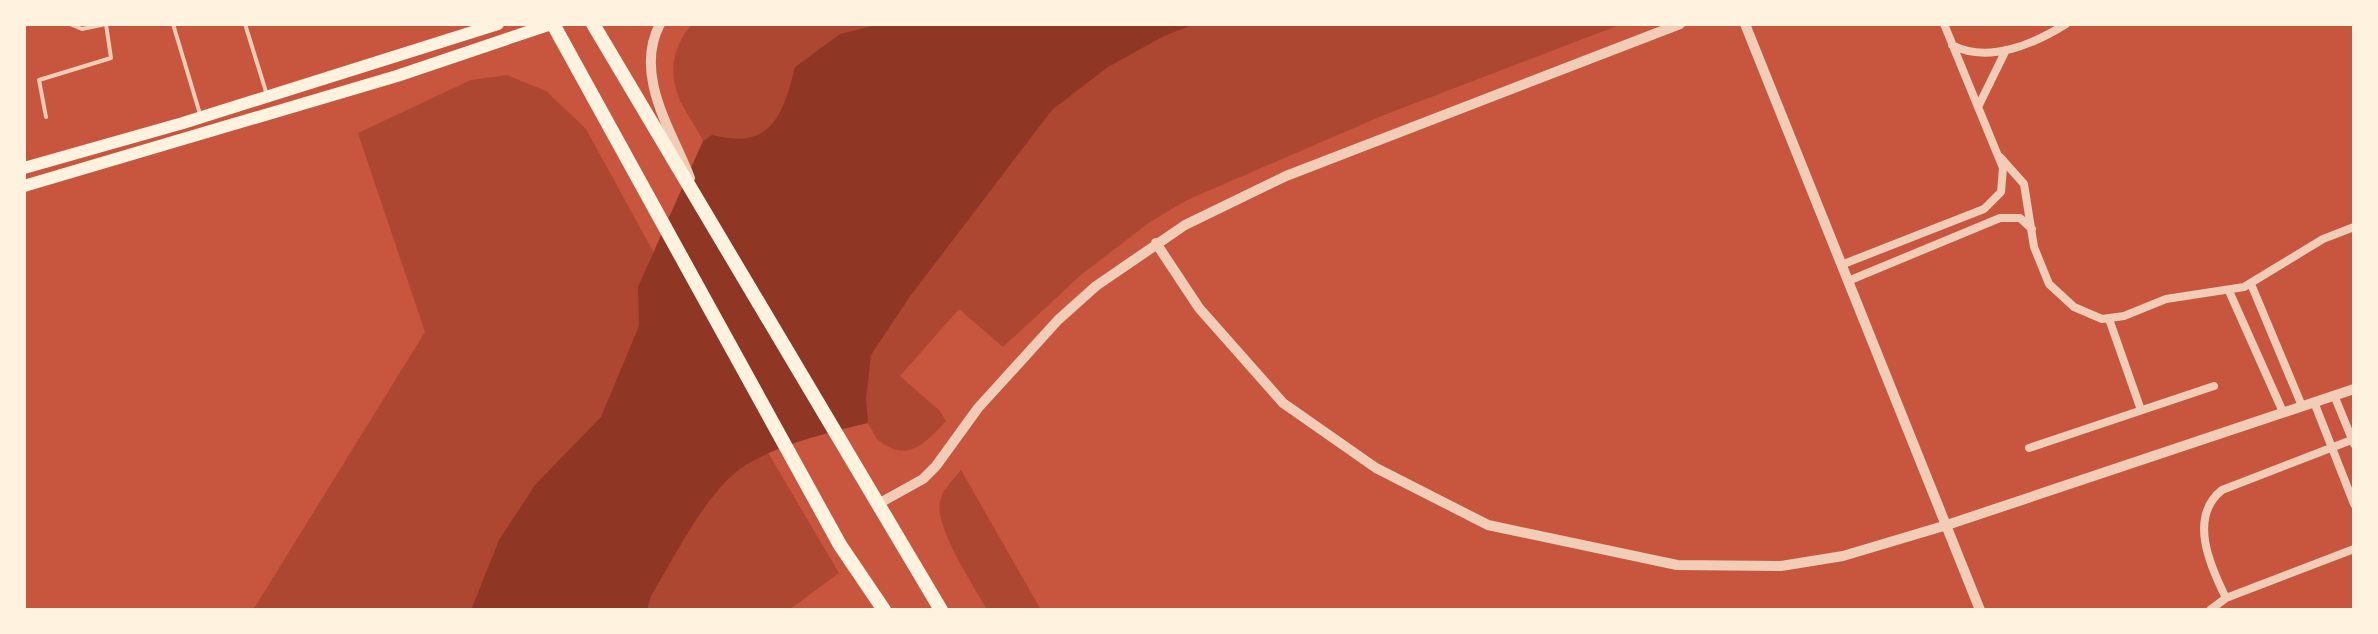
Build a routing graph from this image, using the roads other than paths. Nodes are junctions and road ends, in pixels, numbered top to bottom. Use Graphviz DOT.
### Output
graph roads {
  1 [pos="70,24"];
  2 [pos="106,24"];
  3 [pos="173,24"];
  4 [pos="245,24"];
  5 [pos="498,24"];
  6 [pos="552,24"];
  7 [pos="593,24"];
  8 [pos="660,24"];
  9 [pos="1680,24"];
  10 [pos="1745,24"];
  11 [pos="1944,24"];
  12 [pos="2066,24"];
  13 [pos="1952,45"];
  14 [pos="2006,50"];
  15 [pos="268,97"];
  16 [pos="1978,107"];
  17 [pos="46,117"];
  18 [pos="201,118"];
  19 [pos="2000,157"];
  20 [pos="24,168"];
  21 [pos="24,186"];
  22 [pos="703,210"];
  23 [pos="2354,227"];
  24 [pos="2032,229"];
  25 [pos="1156,243"];
  26 [pos="1841,265"];
  27 [pos="1848,281"];
  28 [pos="2251,284"];
  29 [pos="2229,291"];
  30 [pos="2109,319"];
  31 [pos="2214,386"];
  32 [pos="2354,389"];
  33 [pos="2334,395"];
  34 [pos="2314,402"];
  35 [pos="2302,406"];
  36 [pos="2141,410"];
  37 [pos="2283,412"];
  38 [pos="2353,442"];
  39 [pos="2029,448"];
  40 [pos="2332,448"];
  41 [pos="878,504"];
  42 [pos="2354,504"];
  43 [pos="1947,525"];
  44 [pos="2354,549"];
  45 [pos="2226,598"];
  46 [pos="884,610"];
  47 [pos="941,610"];
  48 [pos="1980,610"];
  49 [pos="2210,610"];
  1 -- 2 [label="lane"];
  2 -- 17 [label="lane"];
  3 -- 18 [label="lane"];
  4 -- 15 [label="lane"];
  5 -- 15 [label="main road"];
  6 -- 21 [label="main road"];
  6 -- 46 [label="highway"];
  7 -- 22 [label="highway"];
  8 -- 22 [label="street"];
  9 -- 25 [label="street"];
  10 -- 26 [label="street"];
  11 -- 13 [label="street"];
  12 -- 14 [label="street"];
  13 -- 14 [label="street"];
  13 -- 16 [label="street"];
  14 -- 16 [label="street"];
  15 -- 18 [label="main road"];
  16 -- 19 [label="street"];
  18 -- 20 [label="main road"];
  19 -- 24 [label="street"];
  19 -- 26 [label="street"];
  22 -- 41 [label="highway"];
  23 -- 28 [label="street"];
  24 -- 27 [label="street"];
  24 -- 30 [label="street"];
  25 -- 41 [label="street"];
  25 -- 43 [label="street"];
  26 -- 27 [label="street"];
  27 -- 43 [label="street"];
  28 -- 29 [label="street"];
  28 -- 35 [label="street"];
  29 -- 30 [label="street"];
  29 -- 37 [label="street"];
  30 -- 36 [label="street"];
  31 -- 36 [label="street"];
  32 -- 33 [label="street"];
  33 -- 34 [label="street"];
  33 -- 38 [label="street"];
  34 -- 35 [label="street"];
  34 -- 40 [label="street"];
  35 -- 37 [label="street"];
  36 -- 39 [label="street"];
  37 -- 43 [label="street"];
  38 -- 40 [label="street"];
  40 -- 42 [label="street"];
  40 -- 45 [label="street"];
  41 -- 47 [label="highway"];
  43 -- 48 [label="street"];
  44 -- 45 [label="street"];
  45 -- 49 [label="street"];
}
